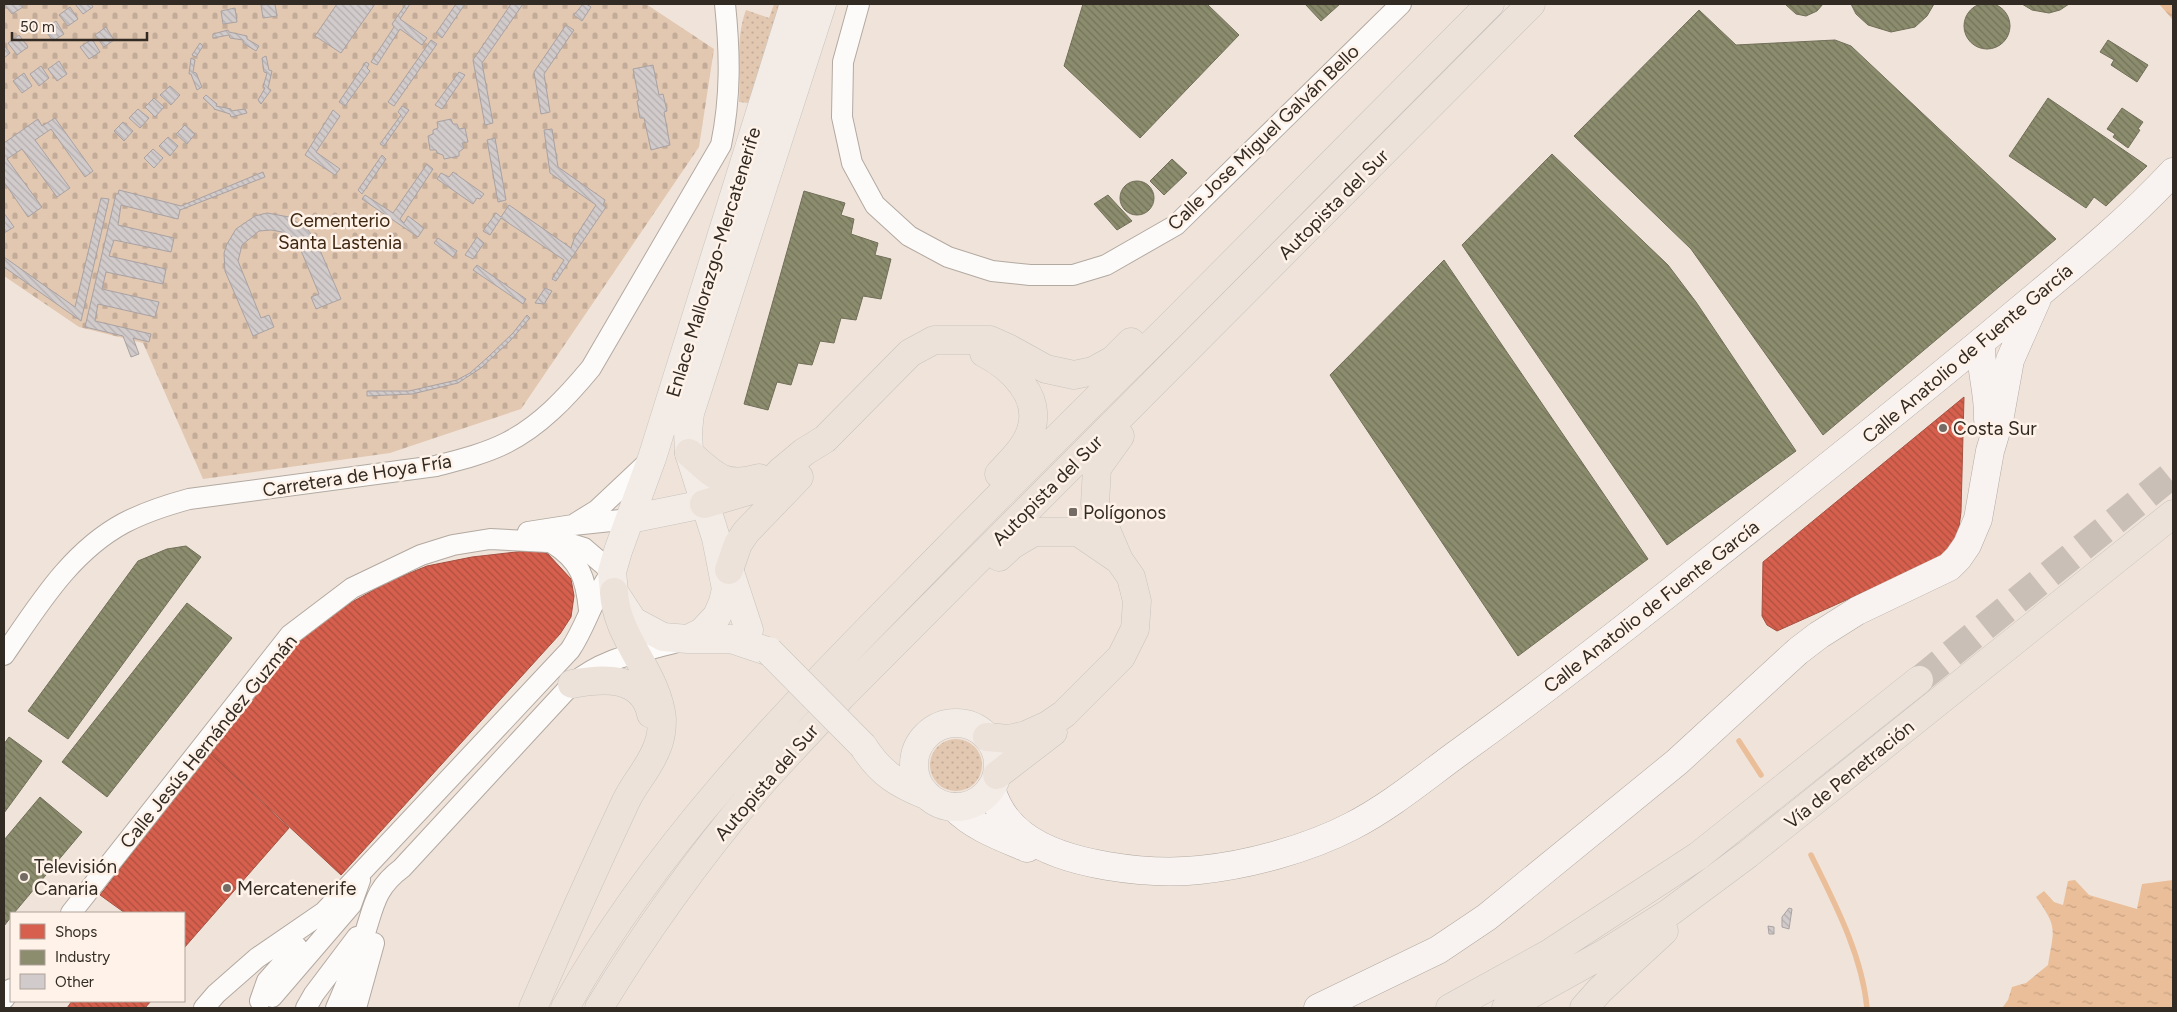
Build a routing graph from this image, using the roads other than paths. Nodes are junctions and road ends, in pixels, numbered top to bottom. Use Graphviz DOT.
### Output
graph roads {
  1 [pos="725,4"];
  2 [pos="734,4"];
  3 [pos="794,4"];
  4 [pos="822,4"];
  5 [pos="859,4"];
  6 [pos="1401,4"];
  7 [pos="1490,4"];
  8 [pos="1531,4"];
  9 [pos="729,42"];
  10 [pos="2173,172"];
  11 [pos="2039,293"];
  12 [pos="1172,324"];
  13 [pos="968,340"];
  14 [pos="1981,342"];
  15 [pos="1172,365"];
  16 [pos="1935,379"];
  17 [pos="1997,391"];
  18 [pos="825,439"];
  19 [pos="689,453"];
  20 [pos="652,458"];
  21 [pos="780,472"];
  22 [pos="704,504"];
  23 [pos="982,513"];
  24 [pos="2173,514"];
  25 [pos="630,519"];
  26 [pos="573,525"];
  27 [pos="490,539"];
  28 [pos="548,541"];
  29 [pos="1119,560"];
  30 [pos="728,580"];
  31 [pos="613,582"];
  32 [pos="930,608"];
  33 [pos="589,611"];
  34 [pos="688,639"];
  35 [pos="769,651"];
  36 [pos="635,653"];
  37 [pos="4,655"];
  38 [pos="1919,680"];
  39 [pos="572,684"];
  40 [pos="1064,714"];
  41 [pos="987,736"];
  42 [pos="919,745"];
  43 [pos="864,746"];
  44 [pos="994,781"];
  45 [pos="635,785"];
  46 [pos="928,796"];
  47 [pos="954,807"];
  48 [pos="1053,852"];
  49 [pos="1748,854"];
  50 [pos="402,868"];
  51 [pos="362,873"];
  52 [pos="72,912"];
  53 [pos="324,912"];
  54 [pos="368,920"];
  55 [pos="260,1002"];
  56 [pos="1350,1002"];
  57 [pos="204,1008"];
  58 [pos="306,1008"];
  59 [pos="336,1008"];
  60 [pos="356,1008"];
  61 [pos="533,1008"];
  62 [pos="565,1008"];
  63 [pos="599,1008"];
  64 [pos="1318,1008"];
  65 [pos="1450,1008"];
  66 [pos="1506,1008"];
  67 [pos="1584,1008"];
  1 -- 9 [label="street, Carretera de Hoya Fría"];
  2 -- 9 [label="street, Carretera de Hoya Fría"];
  3 -- 20 [label="main road, Enlace Mallorazgo-Mercatenerife"];
  4 -- 19 [label="main road, Enlace Mallorazgo-Mercatenerife"];
  5 -- 6 [label="street, Calle Jose Miguel Galván Bello"];
  7 -- 12 [label="highway, Autopista del Sur"];
  8 -- 15 [label="highway, Autopista del Sur"];
  9 -- 37 [label="street, Carretera de Hoya Fría"];
  10 -- 11 [label="street, Calle Anatolio de Fuente García"];
  11 -- 14 [label="street, Calle Anatolio de Fuente García"];
  11 -- 17 [label="street"];
  12 -- 13 [label="highway"];
  12 -- 23 [label="highway, Autopista del Sur"];
  13 -- 18 [label="highway"];
  13 -- 23 [label="highway"];
  14 -- 16 [label="street, Calle Anatolio de Fuente García"];
  14 -- 17 [label="street"];
  15 -- 29 [label="highway"];
  15 -- 32 [label="highway, Autopista del Sur"];
  16 -- 17 [label="street"];
  16 -- 48 [label="street, Calle Anatolio de Fuente García"];
  17 -- 56 [label="street"];
  18 -- 21 [label="highway"];
  18 -- 30 [label="highway"];
  19 -- 21 [label="highway"];
  19 -- 22 [label="main road, Enlace Mallorazgo-Mercatenerife"];
  20 -- 25 [label="main road, Enlace Mallorazgo-Mercatenerife"];
  20 -- 26 [label="street"];
  21 -- 22 [label="highway"];
  22 -- 25 [label="main road"];
  22 -- 30 [label="main road"];
  23 -- 62 [label="highway, Autopista del Sur"];
  24 -- 49 [label="highway, Vía de Penetración"];
  25 -- 26 [label="street"];
  25 -- 31 [label="main road"];
  26 -- 27 [label="street"];
  27 -- 28 [label="street, Calle Jesús Hernández Guzmán"];
  27 -- 52 [label="street, Calle Jesús Hernández Guzmán"];
  28 -- 31 [label="street, Calle Jesús Hernández Guzmán"];
  28 -- 33 [label="street"];
  29 -- 32 [label="highway"];
  29 -- 40 [label="highway"];
  30 -- 34 [label="main road"];
  30 -- 35 [label="main road"];
  31 -- 33 [label="street"];
  31 -- 34 [label="main road"];
  31 -- 36 [label="highway"];
  32 -- 63 [label="highway, Autopista del Sur"];
  33 -- 51 [label="street"];
  34 -- 35 [label="main road"];
  34 -- 36 [label="street"];
  35 -- 43 [label="main road, bridge"];
  36 -- 39 [label="street"];
  36 -- 45 [label="highway"];
  38 -- 65 [label="highway, Vía de Penetración"];
  39 -- 45 [label="highway"];
  39 -- 50 [label="street"];
  40 -- 41 [label="highway"];
  40 -- 44 [label="highway"];
  41 -- 42 [label="main road"];
  41 -- 44 [label="main road"];
  42 -- 43 [label="main road"];
  42 -- 46 [label="main road"];
  43 -- 46 [label="main road"];
  44 -- 47 [label="main road"];
  44 -- 48 [label="street, Calle Anatolio de Fuente García"];
  45 -- 61 [label="highway"];
  46 -- 47 [label="main road"];
  47 -- 48 [label="street, Calle Anatolio de Fuente García"];
  49 -- 66 [label="highway, Vía de Penetración"];
  49 -- 67 [label="highway"];
  50 -- 54 [label="street"];
  50 -- 60 [label="street"];
  51 -- 53 [label="street"];
  51 -- 55 [label="street"];
  53 -- 55 [label="street"];
  53 -- 57 [label="street"];
  54 -- 58 [label="street"];
  54 -- 59 [label="street"];
  55 -- 58 [label="street"];
  56 -- 64 [label="street"];
}
